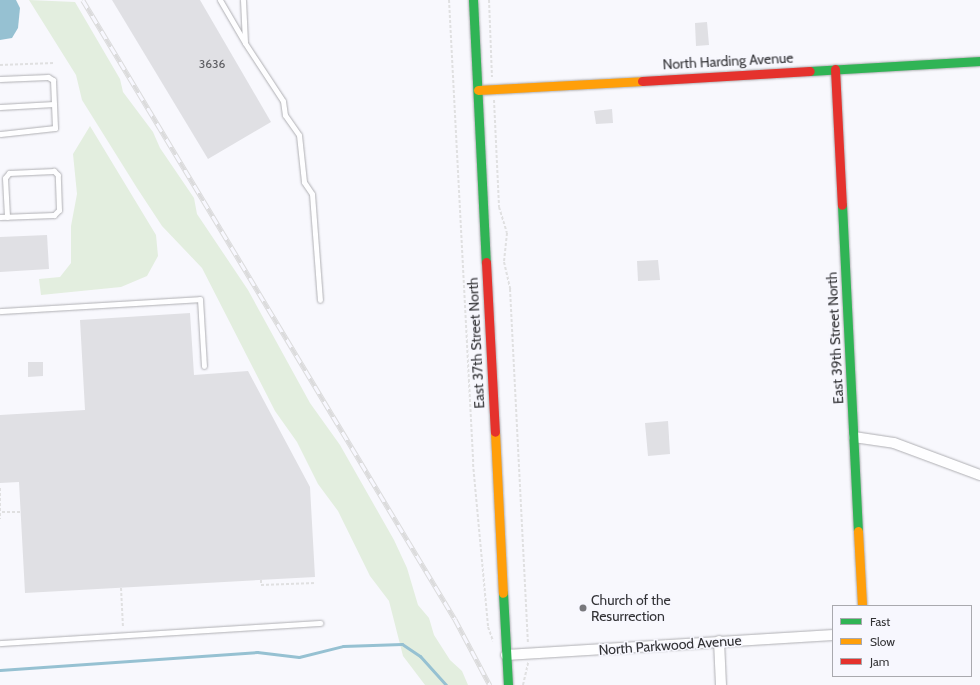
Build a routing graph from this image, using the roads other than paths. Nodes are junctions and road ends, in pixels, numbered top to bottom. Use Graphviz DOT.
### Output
graph roads {
  1 [pos="220,0"];
  2 [pos="243,0"];
  3 [pos="473,0"];
  4 [pos="245,43"];
  5 [pos="980,61"];
  6 [pos="835,69"];
  7 [pos="0,79"];
  8 [pos="478,90"];
  9 [pos="54,104"];
  10 [pos="0,107"];
  11 [pos="0,134"];
  12 [pos="7,217"];
  13 [pos="0,218"];
  14 [pos="320,300"];
  15 [pos="0,311"];
  16 [pos="204,366"];
  17 [pos="854,437"];
  18 [pos="980,475"];
  19 [pos="862,605"];
  20 [pos="320,623"];
  21 [pos="832,635"];
  22 [pos="719,641"];
  23 [pos="0,643"];
  24 [pos="506,655"];
  25 [pos="508,685"];
  26 [pos="721,685"];
  1 -- 4 [label="lane"];
  2 -- 4 [label="lane"];
  3 -- 8 [label="street, East 37th Street North"];
  4 -- 14 [label="lane"];
  5 -- 6 [label="street, North Harding Avenue"];
  6 -- 8 [label="street, North Harding Avenue"];
  6 -- 17 [label="street, East 39th Street North"];
  7 -- 9 [label="lane"];
  8 -- 24 [label="street, East 37th Street North"];
  9 -- 10 [label="lane"];
  9 -- 11 [label="lane"];
  12 -- 12 [label="lane"];
  12 -- 13 [label="lane"];
  15 -- 16 [label="lane"];
  17 -- 18 [label="street"];
  17 -- 19 [label="street, East 39th Street North"];
  20 -- 23 [label="lane"];
  21 -- 22 [label="street, North Parkwood Avenue"];
  22 -- 24 [label="street, North Parkwood Avenue"];
  22 -- 26 [label="street"];
  24 -- 25 [label="street, East 37th Street North"];
}
